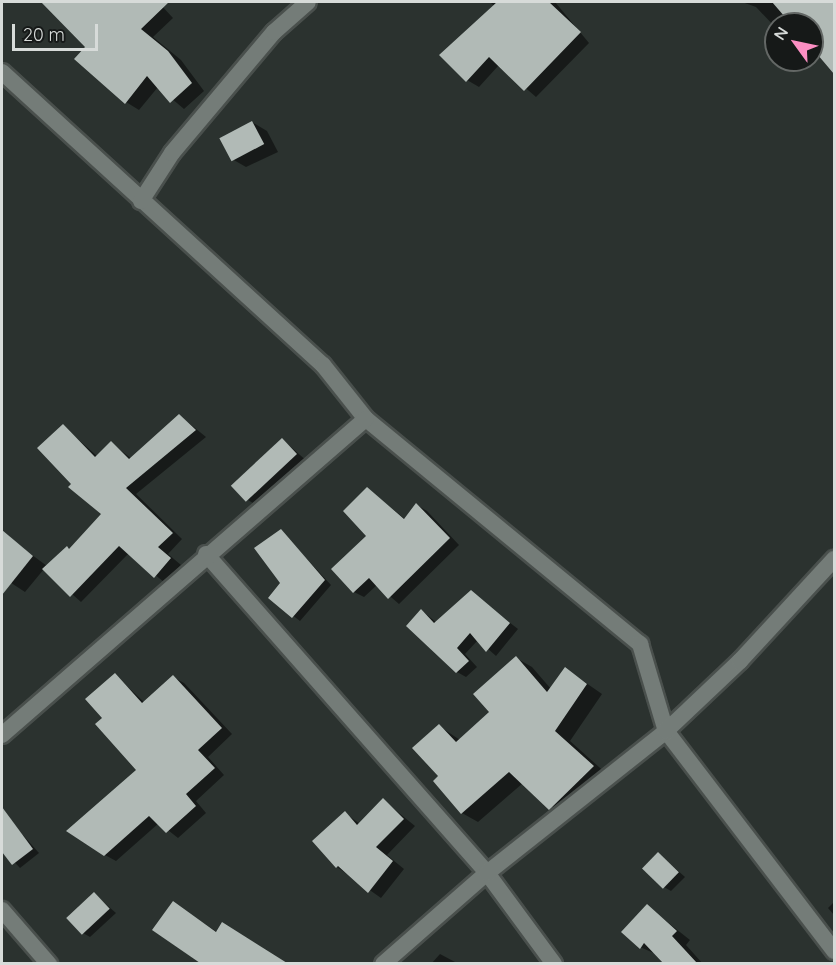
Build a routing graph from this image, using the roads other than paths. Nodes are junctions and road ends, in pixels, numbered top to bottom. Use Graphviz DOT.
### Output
graph roads {
  1 [pos="308,2"];
  2 [pos="2,72"];
  3 [pos="141,201"];
  4 [pos="366,418"];
  5 [pos="206,554"];
  6 [pos="834,559"];
  7 [pos="666,731"];
  8 [pos="2,735"];
  9 [pos="487,873"];
  10 [pos="2,910"];
  11 [pos="834,951"];
  12 [pos="50,963"];
  13 [pos="383,963"];
  14 [pos="554,963"];
  1 -- 3 [label="street"];
  2 -- 3 [label="street"];
  3 -- 4 [label="street"];
  4 -- 5 [label="street"];
  4 -- 7 [label="street"];
  5 -- 8 [label="street"];
  5 -- 9 [label="street"];
  6 -- 7 [label="street"];
  7 -- 9 [label="street"];
  7 -- 11 [label="street"];
  9 -- 13 [label="street"];
  9 -- 14 [label="street"];
  10 -- 12 [label="street"];
}
